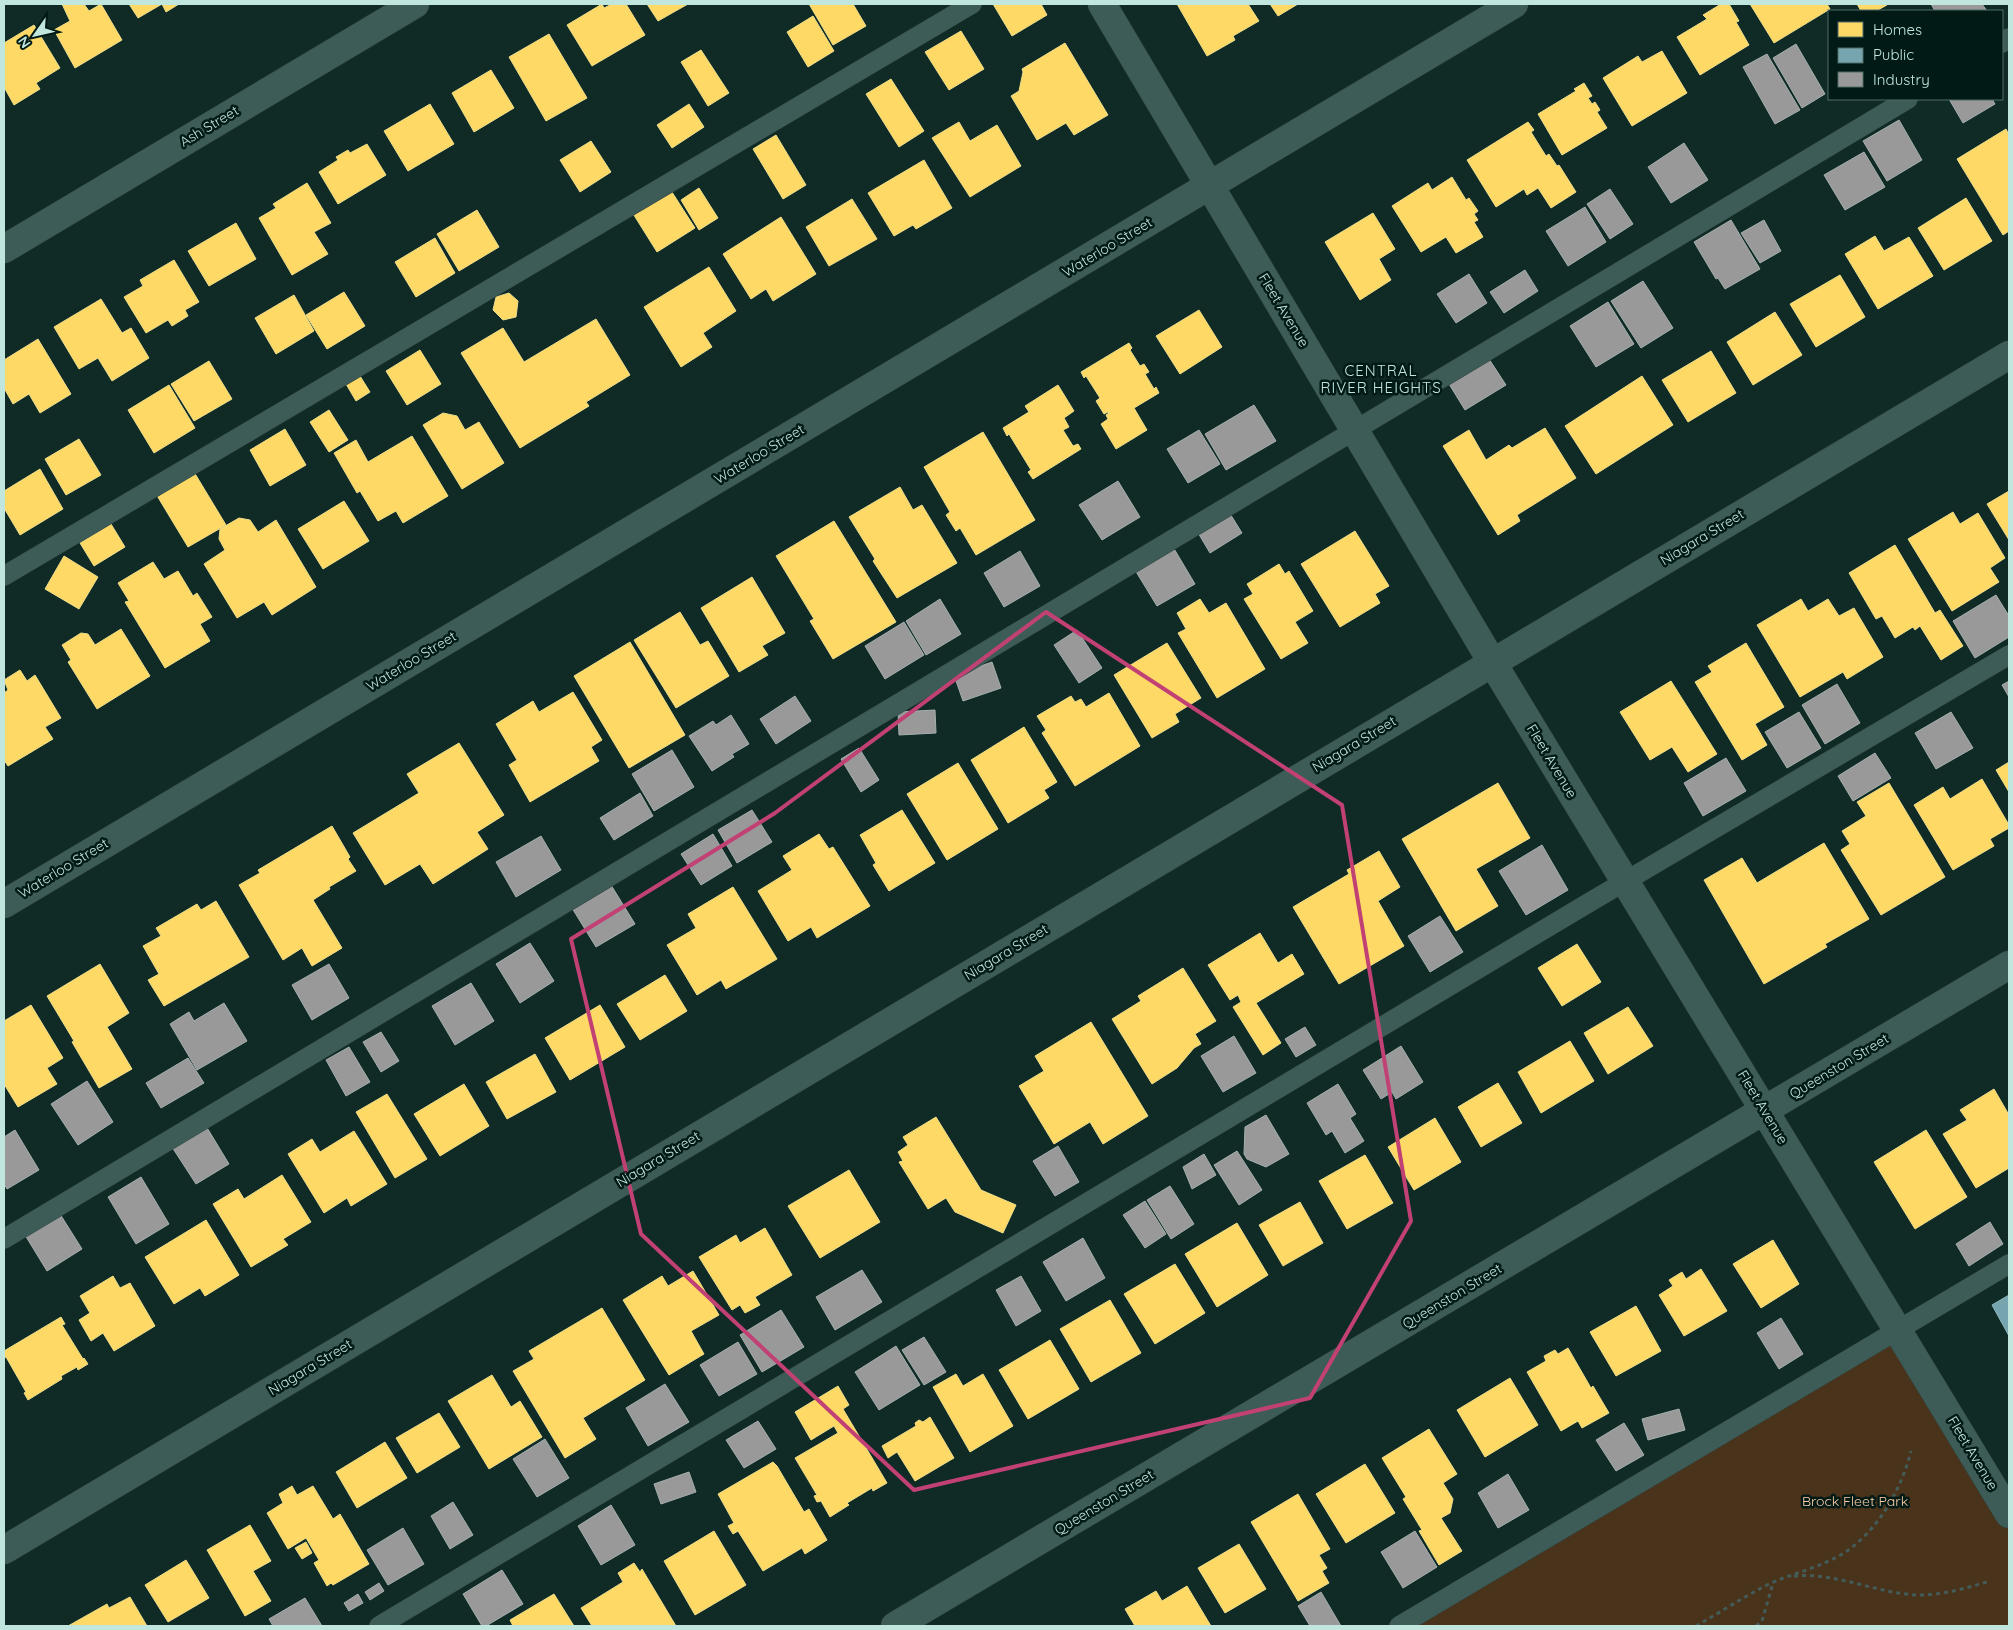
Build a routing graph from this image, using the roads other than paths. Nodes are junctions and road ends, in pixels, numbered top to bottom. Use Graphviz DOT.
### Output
graph roads {
  1 [pos="415,4"];
  2 [pos="972,4"];
  3 [pos="1102,4"];
  4 [pos="1514,4"];
  5 [pos="1906,100"];
  6 [pos="1210,185"];
  7 [pos="4,249"];
  8 [pos="2009,355"];
  9 [pos="1355,431"];
  10 [pos="4,576"];
  11 [pos="2009,654"];
  12 [pos="1492,662"];
  13 [pos="1626,881"];
  14 [pos="4,904"];
  15 [pos="2009,965"];
  16 [pos="1765,1110"];
  17 [pos="4,1239"];
  18 [pos="2009,1264"];
  19 [pos="1898,1330"];
  20 [pos="2009,1514"];
  21 [pos="4,1550"];
  22 [pos="379,1626"];
  23 [pos="895,1626"];
  24 [pos="1399,1626"];
  1 -- 7 [label="street, Ash Street"];
  2 -- 10 [label="lane"];
  3 -- 6 [label="street, Fleet Avenue"];
  4 -- 6 [label="street, Waterloo Street"];
  5 -- 9 [label="lane"];
  6 -- 9 [label="street, Fleet Avenue"];
  6 -- 14 [label="street, Waterloo Street"];
  8 -- 12 [label="street, Niagara Street"];
  9 -- 12 [label="street, Fleet Avenue"];
  9 -- 17 [label="lane"];
  11 -- 13 [label="lane"];
  12 -- 13 [label="street, Fleet Avenue"];
  12 -- 21 [label="street, Niagara Street"];
  13 -- 16 [label="street, Fleet Avenue"];
  13 -- 22 [label="lane"];
  15 -- 16 [label="street, Queenston Street"];
  16 -- 19 [label="street, Fleet Avenue"];
  16 -- 23 [label="street, Queenston Street"];
  18 -- 19 [label="lane"];
  19 -- 20 [label="street, Fleet Avenue"];
  19 -- 24 [label="lane"];
}
